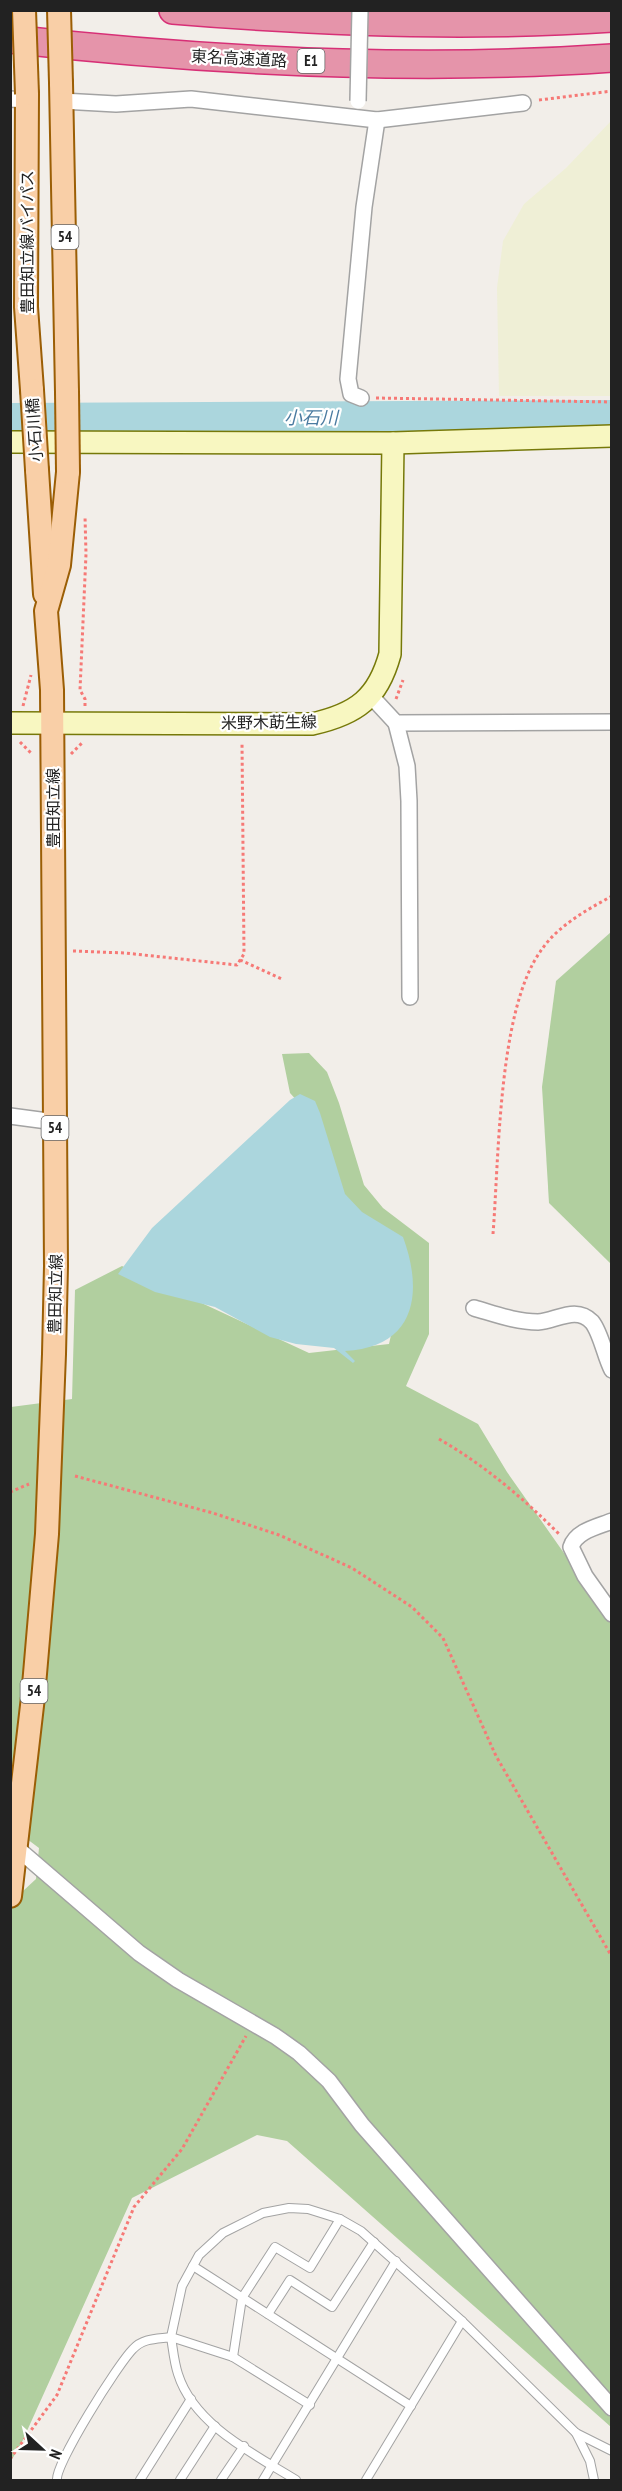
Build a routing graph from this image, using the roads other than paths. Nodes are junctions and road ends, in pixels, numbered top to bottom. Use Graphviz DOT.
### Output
graph roads {
  1 [pos="24,10"];
  2 [pos="59,10"];
  3 [pos="173,10"];
  4 [pos="360,10"];
  5 [pos="612,18"];
  6 [pos="10,39"];
  7 [pos="612,58"];
  8 [pos="61,92"];
  9 [pos="22,98"];
  10 [pos="523,103"];
  11 [pos="357,109"];
  12 [pos="377,120"];
  13 [pos="32,390"];
  14 [pos="361,398"];
  15 [pos="612,436"];
  16 [pos="10,442"];
  17 [pos="393,443"];
  18 [pos="37,470"];
  19 [pos="68,472"];
  20 [pos="46,611"];
  21 [pos="377,703"];
  22 [pos="53,722"];
  23 [pos="612,722"];
  24 [pos="10,723"];
  25 [pos="396,723"];
  26 [pos="410,997"];
  27 [pos="10,1116"];
  28 [pos="55,1122"];
  29 [pos="474,1308"];
  30 [pos="612,1370"];
  31 [pos="612,1521"];
  32 [pos="612,1614"];
  33 [pos="14,1845"];
  34 [pos="10,1896"];
  35 [pos="340,2219"];
  36 [pos="374,2242"];
  37 [pos="396,2261"];
  38 [pos="193,2266"];
  39 [pos="242,2298"];
  40 [pos="268,2314"];
  41 [pos="462,2321"];
  42 [pos="171,2337"];
  43 [pos="233,2358"];
  44 [pos="339,2359"];
  45 [pos="191,2399"];
  46 [pos="310,2405"];
  47 [pos="411,2406"];
  48 [pos="612,2408"];
  49 [pos="214,2426"];
  50 [pos="576,2433"];
  51 [pos="244,2446"];
  52 [pos="612,2451"];
  53 [pos="271,2465"];
  54 [pos="56,2479"];
  55 [pos="140,2481"];
  56 [pos="180,2481"];
  57 [pos="221,2481"];
  58 [pos="263,2481"];
  59 [pos="296,2481"];
  60 [pos="366,2481"];
  61 [pos="594,2481"];
  1 -- 9 [label="main road, 54, bridge"];
  2 -- 8 [label="main road, 54, bridge"];
  3 -- 5 [label="highway"];
  4 -- 11 [label="street, bridge"];
  6 -- 7 [label="highway, 東名高速道路 / E1"];
  8 -- 11 [label="street"];
  8 -- 19 [label="main road, 小石川橋 / 54, bridge"];
  9 -- 13 [label="main road, 豊田知立線バイパス / 54"];
  10 -- 12 [label="street"];
  11 -- 12 [label="street"];
  12 -- 14 [label="street"];
  13 -- 18 [label="main road, 小石川橋 / 54, bridge"];
  15 -- 17 [label="main road"];
  16 -- 17 [label="main road"];
  17 -- 21 [label="main road, 米野木莇生線"];
  18 -- 20 [label="main road, 豊田知立線 / 54"];
  19 -- 20 [label="main road, 豊田知立線 / 54"];
  20 -- 22 [label="main road, 豊田知立線 / 54"];
  21 -- 22 [label="main road, 米野木莇生線"];
  21 -- 25 [label="street"];
  22 -- 24 [label="main road, 米野木莇生線"];
  22 -- 28 [label="main road, 豊田知立線 / 54"];
  23 -- 25 [label="street"];
  25 -- 26 [label="street"];
  27 -- 28 [label="street"];
  28 -- 33 [label="main road, 豊田知立線 / 54"];
  29 -- 30 [label="street"];
  31 -- 32 [label="street"];
  33 -- 34 [label="main road, 豊田知立線 / 54"];
  33 -- 48 [label="street"];
  35 -- 36 [label="lane"];
  35 -- 38 [label="lane"];
  35 -- 39 [label="lane"];
  36 -- 37 [label="lane"];
  36 -- 40 [label="lane"];
  37 -- 41 [label="lane"];
  37 -- 44 [label="lane"];
  38 -- 39 [label="lane"];
  38 -- 42 [label="lane"];
  39 -- 40 [label="lane"];
  39 -- 43 [label="lane"];
  40 -- 44 [label="lane"];
  41 -- 47 [label="lane"];
  41 -- 50 [label="lane"];
  42 -- 43 [label="lane"];
  42 -- 45 [label="lane"];
  42 -- 54 [label="lane"];
  43 -- 46 [label="lane"];
  44 -- 46 [label="lane"];
  44 -- 47 [label="lane"];
  45 -- 49 [label="lane"];
  45 -- 55 [label="lane"];
  46 -- 53 [label="lane"];
  47 -- 60 [label="lane"];
  49 -- 51 [label="lane"];
  49 -- 56 [label="lane"];
  50 -- 52 [label="lane"];
  50 -- 61 [label="lane"];
  51 -- 53 [label="lane"];
  51 -- 57 [label="lane"];
  53 -- 58 [label="lane"];
  53 -- 59 [label="lane"];
}
